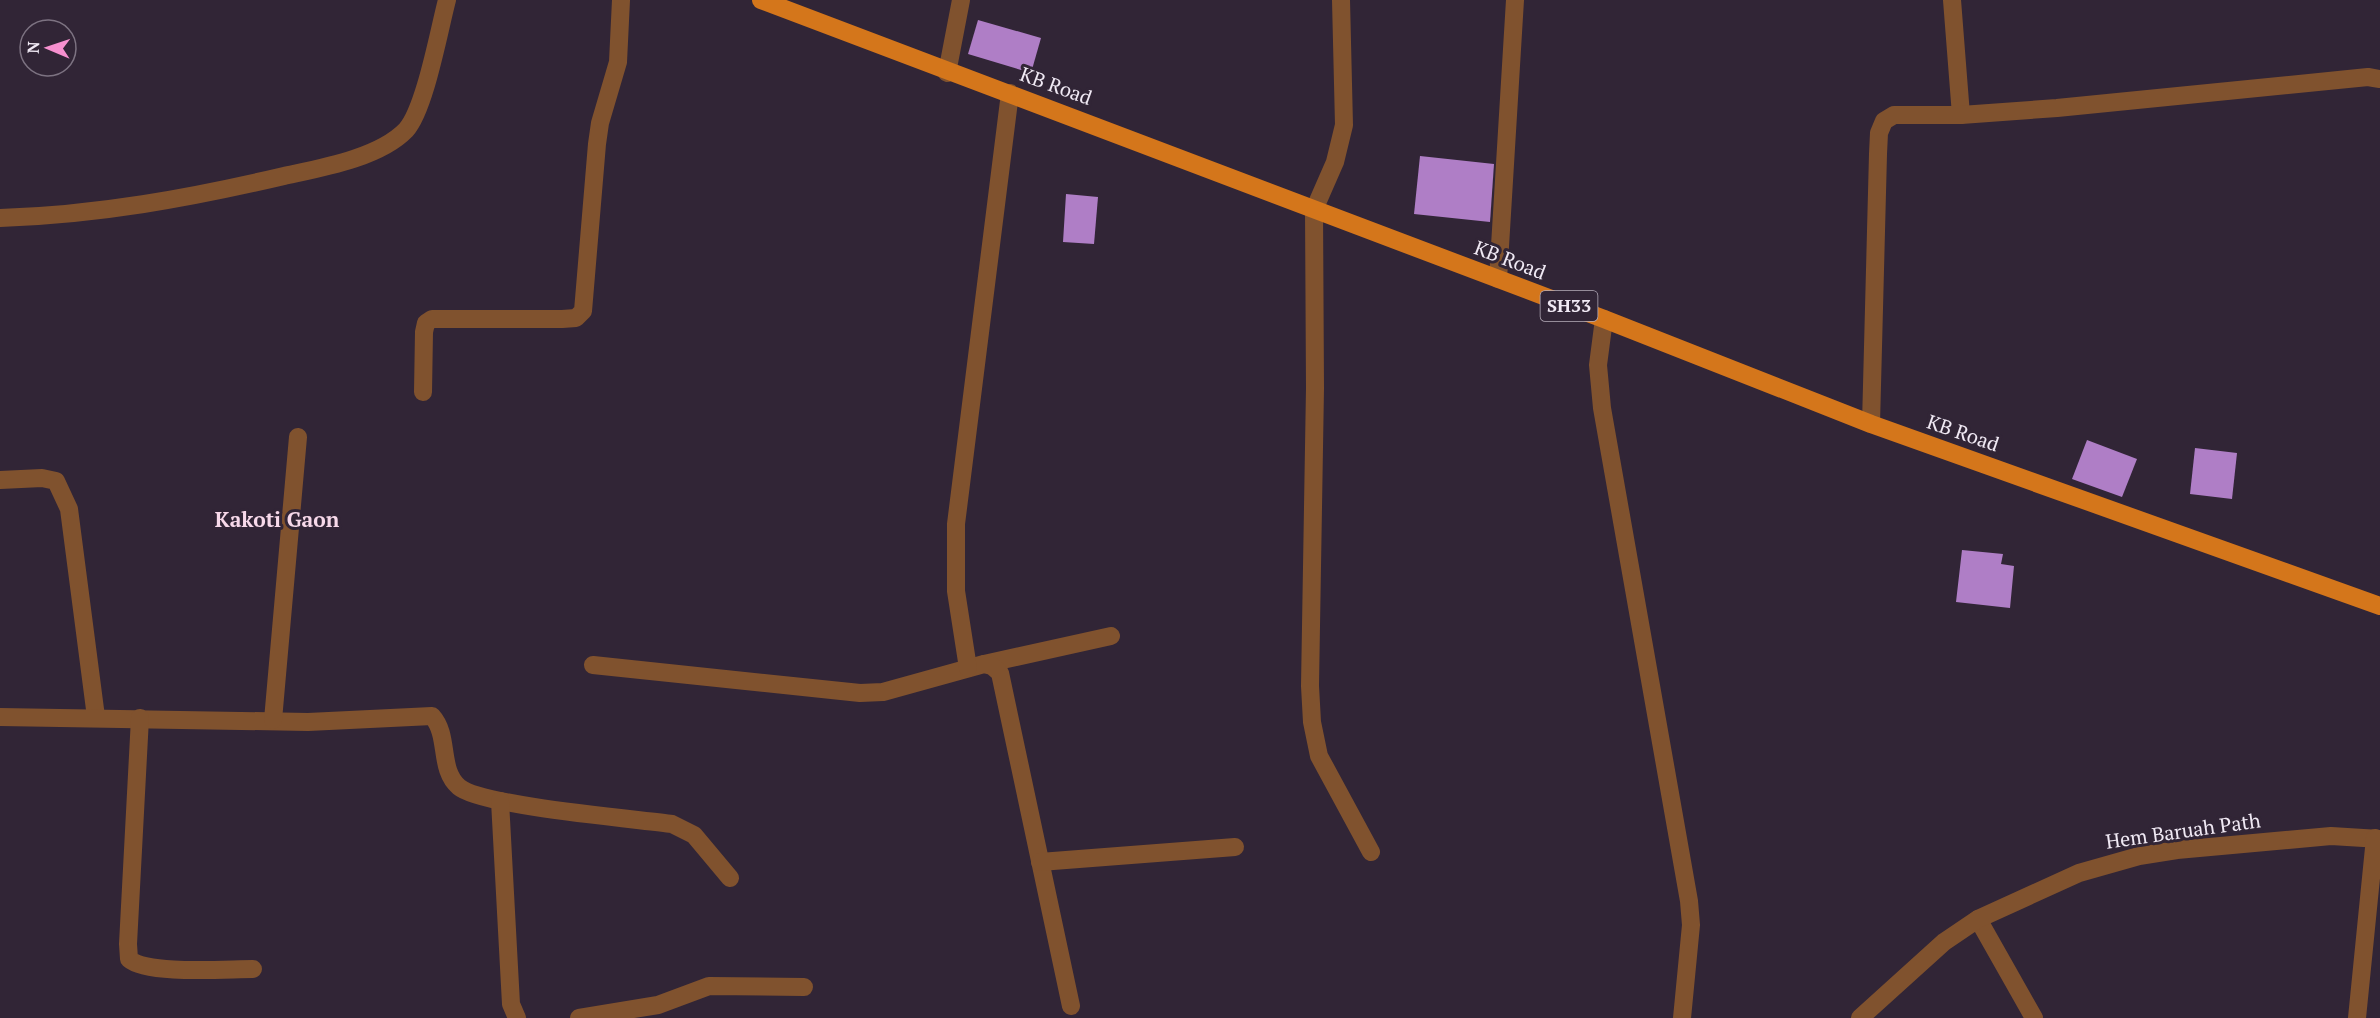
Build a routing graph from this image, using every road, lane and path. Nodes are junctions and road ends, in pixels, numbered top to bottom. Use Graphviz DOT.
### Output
graph roads {
  1 [pos="447,0"];
  2 [pos="621,0"];
  3 [pos="763,0"];
  4 [pos="961,0"];
  5 [pos="1341,0"];
  6 [pos="1515,0"];
  7 [pos="1952,0"];
  8 [pos="947,73"];
  9 [pos="2380,79"];
  10 [pos="1010,93"];
  11 [pos="1961,115"];
  12 [pos="1314,210"];
  13 [pos="0,218"];
  14 [pos="1498,279"];
  15 [pos="1604,319"];
  16 [pos="423,392"];
  17 [pos="1871,424"];
  18 [pos="298,437"];
  19 [pos="0,480"];
  20 [pos="2380,606"];
  21 [pos="1111,636"];
  22 [pos="593,664"];
  23 [pos="976,666"];
  24 [pos="0,717"];
  25 [pos="96,717"];
  26 [pos="140,718"];
  27 [pos="273,720"];
  28 [pos="500,801"];
  29 [pos="2378,839"];
  30 [pos="1234,847"];
  31 [pos="1371,852"];
  32 [pos="1040,862"];
  33 [pos="730,878"];
  34 [pos="1978,919"];
  35 [pos="253,969"];
  36 [pos="804,987"];
  37 [pos="1071,1006"];
  38 [pos="517,1018"];
  39 [pos="579,1018"];
  40 [pos="1682,1018"];
  41 [pos="1860,1018"];
  42 [pos="2034,1018"];
  43 [pos="2357,1018"];
  1 -- 13 [label="street"];
  2 -- 16 [label="street"];
  3 -- 8 [label="main road, KB Road / SH33"];
  4 -- 8 [label="street"];
  5 -- 12 [label="street"];
  6 -- 14 [label="street"];
  7 -- 11 [label="street"];
  8 -- 10 [label="main road, KB Road / SH33"];
  9 -- 11 [label="street"];
  10 -- 12 [label="main road, KB Road / SH33"];
  10 -- 23 [label="street"];
  11 -- 17 [label="street"];
  12 -- 14 [label="main road, KB Road / SH33"];
  12 -- 31 [label="street"];
  14 -- 15 [label="main road, KB Road / SH33"];
  15 -- 17 [label="main road, KB Road / SH33"];
  15 -- 40 [label="street"];
  17 -- 20 [label="main road, KB Road / SH33"];
  18 -- 27 [label="street"];
  19 -- 25 [label="street"];
  21 -- 23 [label="street"];
  22 -- 23 [label="street"];
  23 -- 32 [label="street"];
  24 -- 25 [label="street"];
  25 -- 26 [label="street"];
  26 -- 27 [label="street"];
  26 -- 35 [label="street"];
  27 -- 28 [label="street"];
  28 -- 33 [label="street"];
  28 -- 38 [label="street"];
  29 -- 34 [label="street, Hem Baruah Path"];
  29 -- 43 [label="street"];
  30 -- 32 [label="street"];
  32 -- 37 [label="street"];
  34 -- 41 [label="street, Hem Baruah Path"];
  34 -- 42 [label="street"];
  36 -- 39 [label="street"];
}
